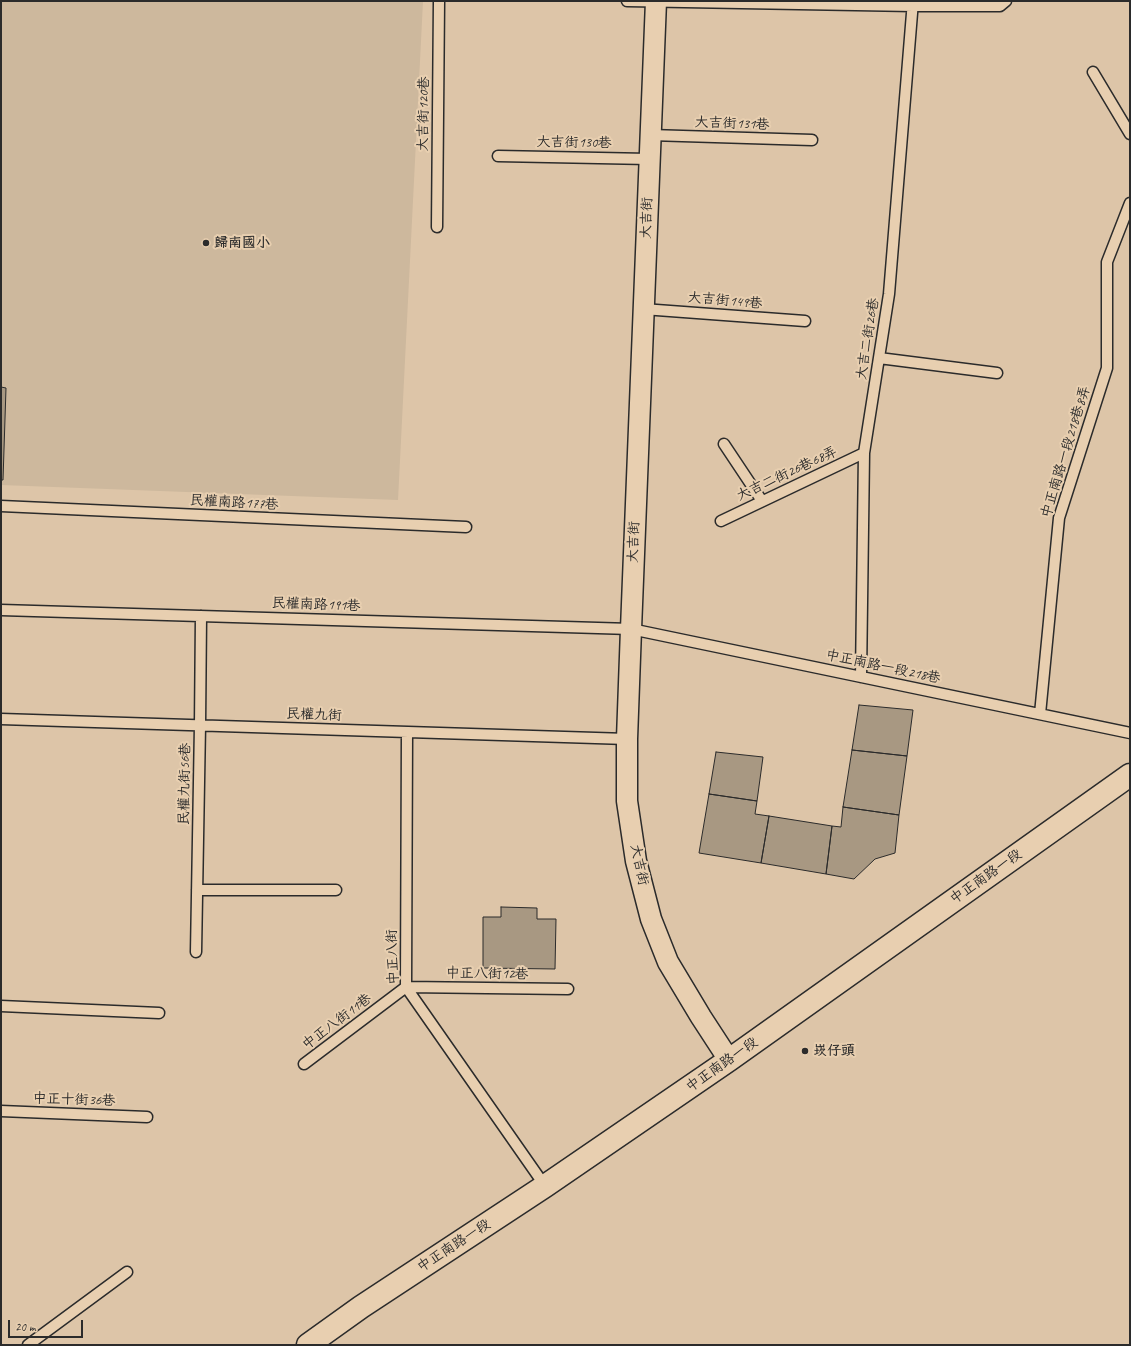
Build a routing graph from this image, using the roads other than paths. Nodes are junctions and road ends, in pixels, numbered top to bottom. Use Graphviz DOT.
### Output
graph roads {
  1 [pos="439,1"];
  2 [pos="627,1"];
  3 [pos="656,1"];
  4 [pos="1006,1"];
  5 [pos="913,3"];
  6 [pos="1093,72"];
  7 [pos="1130,134"];
  8 [pos="650,136"];
  9 [pos="812,140"];
  10 [pos="498,156"];
  11 [pos="650,159"];
  12 [pos="1130,203"];
  13 [pos="437,227"];
  14 [pos="643,309"];
  15 [pos="805,322"];
  16 [pos="879,358"];
  17 [pos="997,373"];
  18 [pos="724,444"];
  19 [pos="864,453"];
  20 [pos="762,501"];
  21 [pos="1,506"];
  22 [pos="721,521"];
  23 [pos="466,527"];
  24 [pos="1,610"];
  25 [pos="201,616"];
  26 [pos="631,629"];
  27 [pos="861,677"];
  28 [pos="1040,714"];
  29 [pos="1,719"];
  30 [pos="200,725"];
  31 [pos="407,732"];
  32 [pos="1130,733"];
  33 [pos="627,739"];
  34 [pos="1130,775"];
  35 [pos="197,890"];
  36 [pos="336,890"];
  37 [pos="196,952"];
  38 [pos="406,987"];
  39 [pos="568,990"];
  40 [pos="1,1006"];
  41 [pos="159,1013"];
  42 [pos="730,1060"];
  43 [pos="304,1064"];
  44 [pos="1,1111"];
  45 [pos="146,1117"];
  46 [pos="545,1186"];
  47 [pos="127,1272"];
  48 [pos="28,1345"];
  49 [pos="308,1345"];
  1 -- 13 [label="lane, 大吉街120巷"];
  2 -- 3 [label="lane"];
  3 -- 5 [label="lane"];
  3 -- 8 [label="street, 大吉街"];
  4 -- 5 [label="lane"];
  5 -- 16 [label="lane, 大吉二街26巷"];
  6 -- 7 [label="lane"];
  8 -- 9 [label="lane, 大吉街131巷"];
  8 -- 11 [label="street, 大吉街"];
  10 -- 11 [label="lane, 大吉街130巷"];
  11 -- 14 [label="street, 大吉街"];
  12 -- 28 [label="lane, 中正南路一段218巷8弄"];
  14 -- 15 [label="lane, 大吉街149巷"];
  14 -- 26 [label="street, 大吉街"];
  16 -- 17 [label="lane"];
  16 -- 19 [label="lane, 大吉二街26巷"];
  18 -- 20 [label="lane"];
  19 -- 20 [label="lane, 大吉二街26巷68弄"];
  19 -- 27 [label="lane, 大吉二街26巷"];
  20 -- 22 [label="lane, 大吉二街26巷68弄"];
  21 -- 23 [label="lane, 民權南路177巷"];
  24 -- 25 [label="lane, 民權南路191巷"];
  25 -- 26 [label="lane, 民權南路191巷"];
  25 -- 30 [label="lane, 民權九街56巷"];
  26 -- 27 [label="lane, 中正南路一段218巷"];
  26 -- 33 [label="street, 大吉街"];
  27 -- 28 [label="lane, 中正南路一段218巷"];
  28 -- 32 [label="lane, 中正南路一段218巷"];
  29 -- 30 [label="lane, 民權九街"];
  30 -- 31 [label="lane, 民權九街"];
  30 -- 35 [label="lane, 民權九街56巷"];
  31 -- 33 [label="lane, 民權九街"];
  31 -- 38 [label="lane, 中正八街"];
  33 -- 42 [label="street, 大吉街"];
  34 -- 42 [label="street, 中正南路一段"];
  35 -- 36 [label="lane"];
  35 -- 37 [label="lane, 民權九街56巷"];
  38 -- 39 [label="lane, 中正八街12巷"];
  38 -- 43 [label="lane, 中正八街11巷"];
  38 -- 46 [label="lane, 中正八街"];
  40 -- 41 [label="lane"];
  42 -- 46 [label="street, 中正南路一段"];
  44 -- 45 [label="lane, 中正十街36巷"];
  46 -- 49 [label="street, 中正南路一段"];
  47 -- 48 [label="lane"];
}
